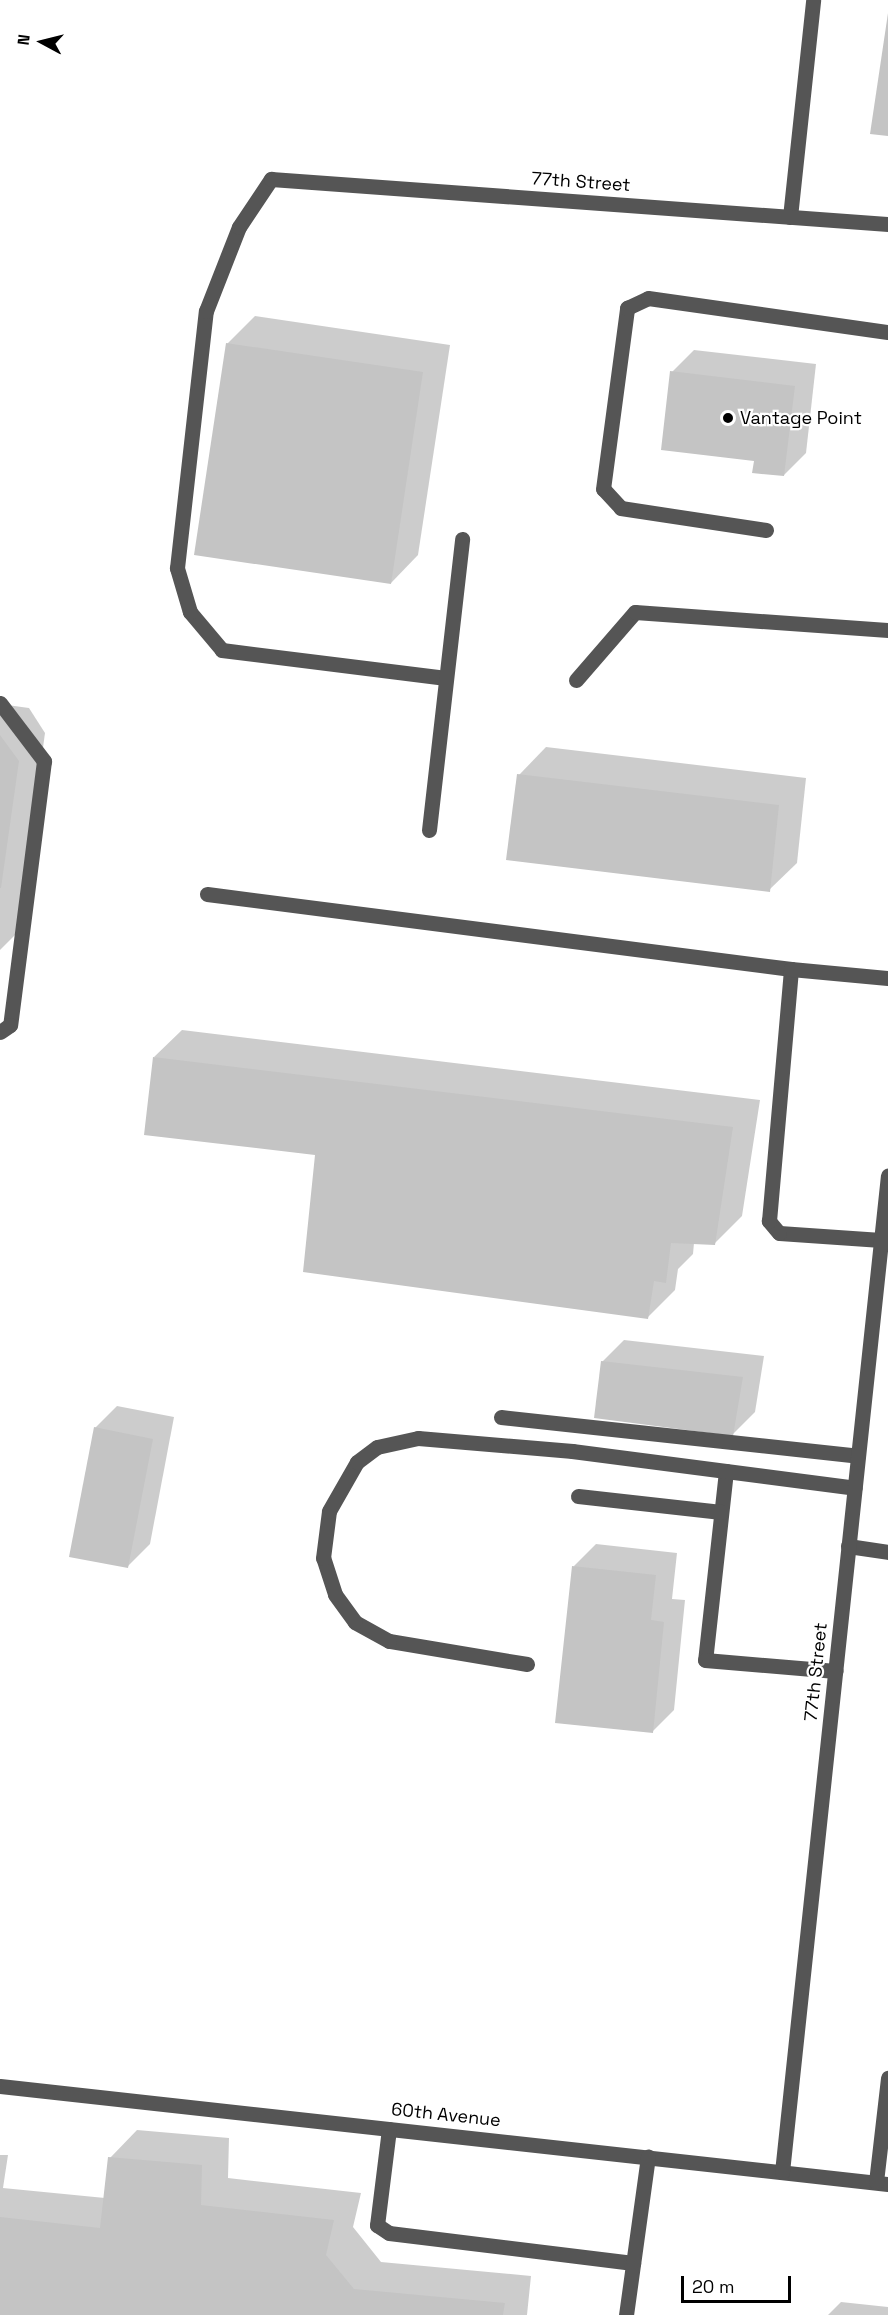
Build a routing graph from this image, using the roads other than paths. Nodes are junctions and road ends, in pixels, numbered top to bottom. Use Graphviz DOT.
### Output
graph roads {
  1 [pos="813,0"];
  2 [pos="790,216"];
  3 [pos="888,224"];
  4 [pos="888,332"];
  5 [pos="766,530"];
  6 [pos="462,539"];
  7 [pos="888,630"];
  8 [pos="446,678"];
  9 [pos="576,680"];
  10 [pos="0,703"];
  11 [pos="429,830"];
  12 [pos="207,894"];
  13 [pos="791,969"];
  14 [pos="888,978"];
  15 [pos="0,1032"];
  16 [pos="888,1176"];
  17 [pos="881,1240"];
  18 [pos="884,1263"];
  19 [pos="501,1418"];
  20 [pos="858,1456"];
  21 [pos="726,1471"];
  22 [pos="855,1488"];
  23 [pos="578,1496"];
  24 [pos="721,1512"];
  25 [pos="848,1546"];
  26 [pos="888,1552"];
  27 [pos="527,1664"];
  28 [pos="836,1671"];
  29 [pos="888,2078"];
  30 [pos="0,2086"];
  31 [pos="389,2129"];
  32 [pos="648,2157"];
  33 [pos="782,2172"];
  34 [pos="882,2183"];
  35 [pos="633,2263"];
  36 [pos="626,2315"];
  1 -- 2 [label="street"];
  2 -- 3 [label="street, 77th Street"];
  2 -- 8 [label="street, 77th Street"];
  4 -- 5 [label="street"];
  6 -- 8 [label="street"];
  7 -- 9 [label="street"];
  8 -- 11 [label="street"];
  10 -- 15 [label="street"];
  12 -- 13 [label="street"];
  13 -- 14 [label="street"];
  13 -- 17 [label="street"];
  16 -- 17 [label="street, 77th Street"];
  17 -- 18 [label="street, 77th Street"];
  18 -- 20 [label="street, 77th Street"];
  19 -- 20 [label="street"];
  20 -- 22 [label="street, 77th Street"];
  21 -- 22 [label="street"];
  21 -- 24 [label="street"];
  21 -- 27 [label="street"];
  22 -- 25 [label="street, 77th Street"];
  23 -- 24 [label="street"];
  24 -- 28 [label="street"];
  25 -- 26 [label="street"];
  25 -- 28 [label="street, 77th Street"];
  28 -- 33 [label="street, 77th Street"];
  29 -- 34 [label="street"];
  30 -- 31 [label="street, 60th Avenue"];
  31 -- 32 [label="street, 60th Avenue"];
  31 -- 35 [label="street"];
  32 -- 33 [label="street, 60th Avenue"];
  32 -- 35 [label="street"];
  33 -- 34 [label="street, 60th Avenue"];
  35 -- 36 [label="street"];
}
